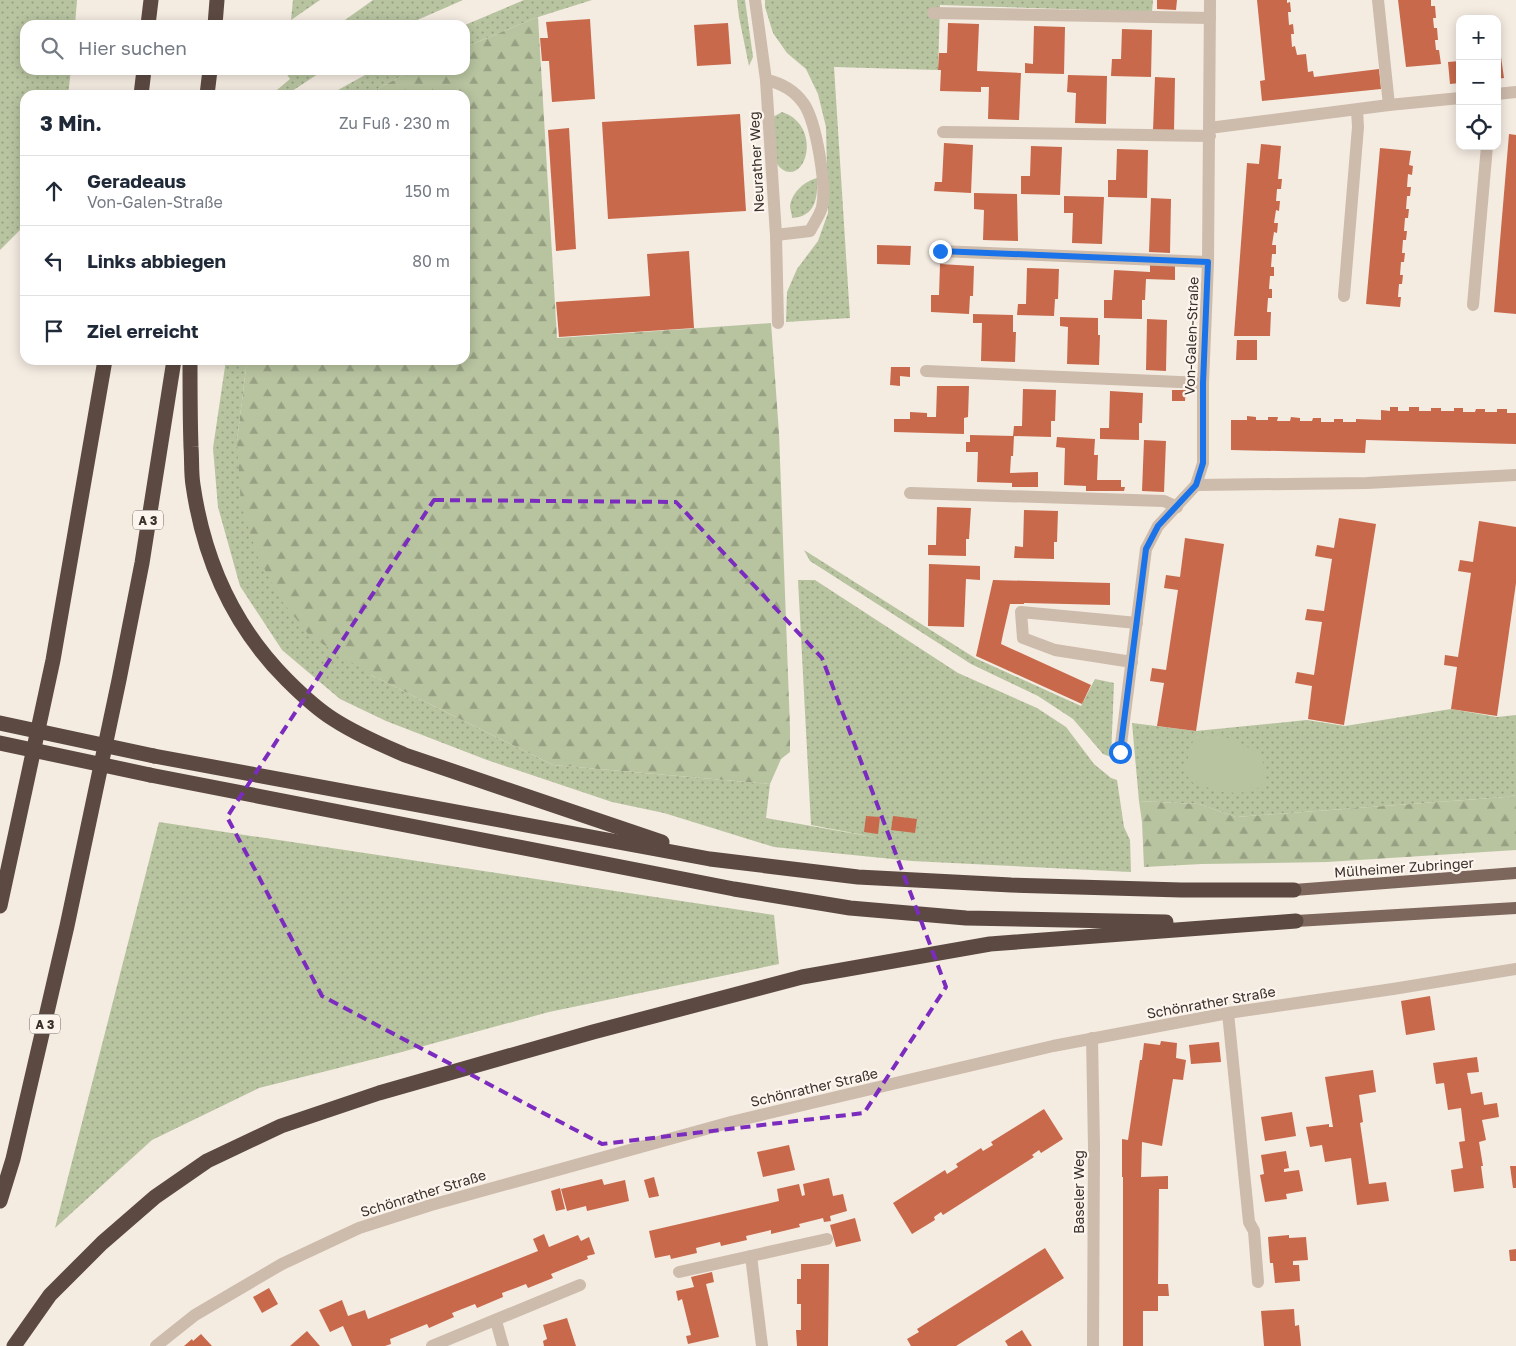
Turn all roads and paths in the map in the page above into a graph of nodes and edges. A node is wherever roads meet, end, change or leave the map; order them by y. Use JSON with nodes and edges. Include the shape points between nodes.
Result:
{"nodes":[{"id":1,"x":151,"y":0,"type":"edge"},
{"id":2,"x":217,"y":0,"type":"edge"},
{"id":3,"x":754,"y":0,"type":"edge"},
{"id":4,"x":1210,"y":0,"type":"edge"},
{"id":5,"x":1378,"y":0,"type":"edge"},
{"id":6,"x":933,"y":13,"type":"dead end"},
{"id":7,"x":1210,"y":18,"type":"junction"},
{"id":8,"x":149,"y":20,"type":"edge"},
{"id":9,"x":215,"y":20,"type":"edge"},
{"id":10,"x":143,"y":75,"type":"edge"},
{"id":11,"x":209,"y":75,"type":"edge"},
{"id":12,"x":766,"y":80,"type":"junction"},
{"id":13,"x":142,"y":90,"type":"edge"},
{"id":14,"x":208,"y":90,"type":"edge"},
{"id":15,"x":1516,"y":92,"type":"edge"},
{"id":16,"x":1501,"y":94,"type":"edge"},
{"id":17,"x":1456,"y":98,"type":"edge"},
{"id":18,"x":1389,"y":105,"type":"junction"},
{"id":19,"x":1357,"y":110,"type":"junction"},
{"id":20,"x":943,"y":132,"type":"dead end"},
{"id":21,"x":1209,"y":132,"type":"junction"},
{"id":22,"x":1487,"y":150,"type":"edge"},
{"id":23,"x":776,"y":235,"type":"junction"},
{"id":24,"x":940,"y":251,"type":"dead end"},
{"id":25,"x":1208,"y":262,"type":"junction"},
{"id":26,"x":1344,"y":296,"type":"dead end"},
{"id":27,"x":1473,"y":305,"type":"dead end"},
{"id":28,"x":778,"y":323,"type":"dead end"},
{"id":29,"x":103,"y":365,"type":"edge"},
{"id":30,"x":173,"y":365,"type":"edge"},
{"id":31,"x":190,"y":365,"type":"edge"},
{"id":32,"x":926,"y":371,"type":"dead end"},
{"id":33,"x":1203,"y":383,"type":"junction"},
{"id":34,"x":1516,"y":475,"type":"edge"},
{"id":35,"x":1196,"y":485,"type":"junction"},
{"id":36,"x":910,"y":493,"type":"dead end"},
{"id":37,"x":1177,"y":507,"type":"junction"},
{"id":38,"x":1137,"y":623,"type":"junction"},
{"id":39,"x":1132,"y":662,"type":"junction"},
{"id":40,"x":0,"y":723,"type":"edge"},
{"id":41,"x":0,"y":743,"type":"edge"},
{"id":42,"x":1120,"y":752,"type":"dead end"},
{"id":43,"x":710,"y":859,"type":"junction"},
{"id":44,"x":1516,"y":873,"type":"edge"},
{"id":45,"x":1294,"y":890,"type":"joint"},
{"id":46,"x":0,"y":906,"type":"edge"},
{"id":47,"x":1516,"y":908,"type":"edge"},
{"id":48,"x":1289,"y":922,"type":"junction"},
{"id":49,"x":1516,"y":969,"type":"edge"},
{"id":50,"x":1228,"y":1012,"type":"junction"},
{"id":51,"x":1092,"y":1038,"type":"junction"},
{"id":52,"x":0,"y":1202,"type":"edge"},
{"id":53,"x":827,"y":1239,"type":"dead end"},
{"id":54,"x":751,"y":1256,"type":"junction"},
{"id":55,"x":679,"y":1272,"type":"dead end"},
{"id":56,"x":1258,"y":1282,"type":"dead end"},
{"id":57,"x":580,"y":1285,"type":"dead end"},
{"id":58,"x":496,"y":1321,"type":"junction"},
{"id":59,"x":14,"y":1346,"type":"edge"},
{"id":60,"x":156,"y":1346,"type":"edge"},
{"id":61,"x":432,"y":1346,"type":"edge"},
{"id":62,"x":503,"y":1346,"type":"edge"},
{"id":63,"x":762,"y":1346,"type":"edge"},
{"id":64,"x":1093,"y":1346,"type":"edge"}],
"edges":[{"from":1,"to":8,"type":"highway"},
{"from":2,"to":9,"type":"highway"},
{"from":3,"to":12,"type":"street","name":"Neurather Weg"},
{"from":4,"to":7,"type":"street","name":"Von-Galen-Straße"},
{"from":5,"to":18,"type":"street"},
{"from":6,"to":7,"type":"street"},
{"from":7,"to":21,"type":"street","name":"Von-Galen-Straße"},
{"from":10,"to":13,"type":"highway"},
{"from":11,"to":14,"type":"highway"},
{"from":12,"to":23,"type":"street","name":"Neurather Weg"},
{"from":12,"to":23,"type":"street","via":[[787,87],[804,104],[816,134],[822,183],[822,207],[810,231]]},
{"from":15,"to":16,"type":"street"},
{"from":17,"to":18,"type":"street"},
{"from":18,"to":19,"type":"street"},
{"from":19,"to":21,"type":"street"},
{"from":19,"to":26,"type":"street"},
{"from":20,"to":21,"type":"street"},
{"from":21,"to":25,"type":"street","name":"Von-Galen-Straße"},
{"from":22,"to":27,"type":"street"},
{"from":23,"to":28,"type":"street","name":"Neurather Weg"},
{"from":24,"to":25,"type":"street"},
{"from":25,"to":33,"type":"street","name":"Von-Galen-Straße"},
{"from":29,"to":46,"type":"highway","via":[[53,660]]},
{"from":30,"to":52,"type":"highway","number":"A 3","via":[[142,564],[119,680],[67,926]]},
{"from":31,"to":43,"type":"highway","via":[[192,484],[209,559],[246,632],[300,693],[367,739],[405,755]]},
{"from":32,"to":33,"type":"street"},
{"from":33,"to":35,"type":"street","name":"Von-Galen-Straße","via":[[1203,463]]},
{"from":34,"to":35,"type":"street","via":[[1367,483]]},
{"from":35,"to":37,"type":"street","name":"Von-Galen-Straße"},
{"from":36,"to":37,"type":"street","via":[[1164,501]]},
{"from":37,"to":38,"type":"street","name":"Von-Galen-Straße","via":[[1158,526],[1146,549]]},
{"from":38,"to":39,"type":"street","name":"Von-Galen-Straße"},
{"from":38,"to":39,"type":"street","via":[[1021,612],[1023,638],[1055,650]]},
{"from":39,"to":42,"type":"street","name":"Von-Galen-Straße"},
{"from":40,"to":43,"type":"highway","bridge":true,"via":[[154,756]]},
{"from":41,"to":48,"type":"highway","bridge":true,"via":[[734,889],[850,908],[966,918]]},
{"from":43,"to":45,"type":"highway","via":[[858,877],[1180,890]]},
{"from":44,"to":45,"type":"main road","name":"Mülheimer Zubringer"},
{"from":47,"to":48,"type":"main road"},
{"from":48,"to":59,"type":"highway","via":[[990,944],[802,977],[380,1093],[281,1126],[207,1161],[162,1192],[102,1242],[50,1295]]},
{"from":49,"to":50,"type":"street","name":"Schönrather Straße"},
{"from":50,"to":51,"type":"street","name":"Schönrather Straße"},
{"from":50,"to":56,"type":"street"},
{"from":51,"to":60,"type":"street","name":"Schönrather Straße","via":[[731,1122],[359,1228],[282,1264],[195,1315]]},
{"from":51,"to":64,"type":"street","name":"Baseler Weg"},
{"from":53,"to":54,"type":"street"},
{"from":54,"to":55,"type":"street"},
{"from":54,"to":63,"type":"street"},
{"from":57,"to":58,"type":"street"},
{"from":58,"to":61,"type":"street"},
{"from":58,"to":62,"type":"street"}]}
